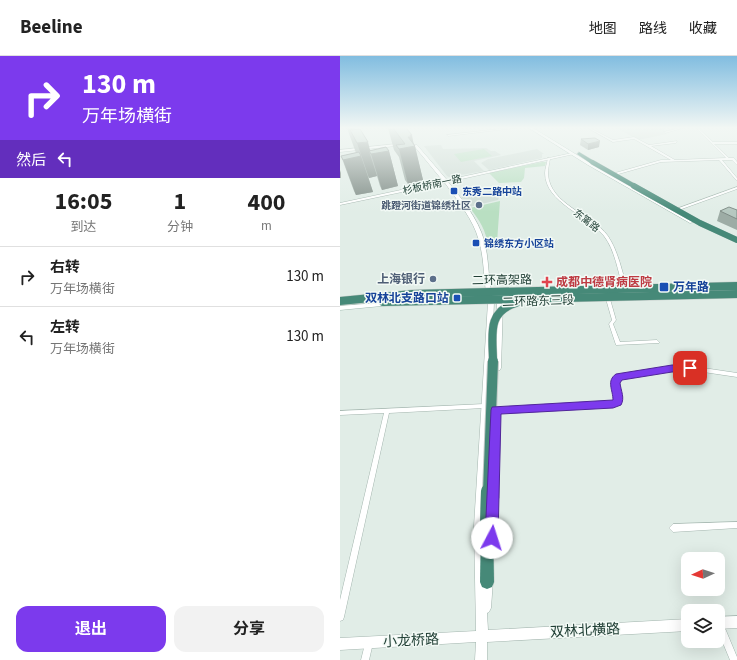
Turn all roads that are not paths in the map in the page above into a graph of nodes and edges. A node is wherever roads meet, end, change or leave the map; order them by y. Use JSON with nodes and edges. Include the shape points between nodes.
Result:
{"nodes":[{"id":1,"x":425,"y":156,"type":"edge"},
{"id":2,"x":562,"y":156,"type":"edge"},
{"id":3,"x":576,"y":156,"type":"edge"},
{"id":4,"x":584,"y":156,"type":"edge"},
{"id":5,"x":585,"y":156,"type":"edge"},
{"id":6,"x":666,"y":156,"type":"edge"},
{"id":7,"x":725,"y":156,"type":"edge"},
{"id":8,"x":549,"y":159,"type":"junction"},
{"id":9,"x":728,"y":159,"type":"junction"},
{"id":10,"x":720,"y":160,"type":"junction"},
{"id":11,"x":675,"y":161,"type":"junction"},
{"id":12,"x":737,"y":164,"type":"edge"},
{"id":13,"x":616,"y":174,"type":"junction"},
{"id":14,"x":737,"y":180,"type":"edge"},
{"id":15,"x":444,"y":181,"type":"junction"},
{"id":16,"x":737,"y":188,"type":"edge"},
{"id":17,"x":662,"y":199,"type":"junction"},
{"id":18,"x":655,"y":202,"type":"junction"},
{"id":19,"x":340,"y":204,"type":"edge"},
{"id":20,"x":678,"y":208,"type":"junction"},
{"id":21,"x":737,"y":240,"type":"edge"},
{"id":22,"x":735,"y":284,"type":"edge"},
{"id":23,"x":625,"y":288,"type":"junction"},
{"id":24,"x":484,"y":291,"type":"junction"},
{"id":25,"x":737,"y":295,"type":"edge"},
{"id":26,"x":340,"y":297,"type":"edge"},
{"id":27,"x":564,"y":299,"type":"junction"},
{"id":28,"x":608,"y":299,"type":"junction"},
{"id":29,"x":340,"y":301,"type":"edge"},
{"id":30,"x":495,"y":302,"type":"junction"},
{"id":31,"x":340,"y":305,"type":"edge"},
{"id":32,"x":340,"y":308,"type":"edge"},
{"id":33,"x":657,"y":342,"type":"dead end"},
{"id":34,"x":737,"y":375,"type":"edge"},
{"id":35,"x":484,"y":406,"type":"junction"},
{"id":36,"x":496,"y":410,"type":"junction"},
{"id":37,"x":387,"y":411,"type":"junction"},
{"id":38,"x":340,"y":413,"type":"edge"},
{"id":39,"x":737,"y":525,"type":"edge"},
{"id":40,"x":673,"y":528,"type":"dead end"},
{"id":41,"x":487,"y":582,"type":"junction"},
{"id":42,"x":340,"y":617,"type":"edge"},
{"id":43,"x":737,"y":622,"type":"edge"},
{"id":44,"x":725,"y":623,"type":"edge"},
{"id":45,"x":681,"y":625,"type":"edge"},
{"id":46,"x":482,"y":636,"type":"junction"},
{"id":47,"x":725,"y":639,"type":"edge"},
{"id":48,"x":369,"y":642,"type":"junction"},
{"id":49,"x":340,"y":644,"type":"edge"},
{"id":50,"x":366,"y":660,"type":"edge"},
{"id":51,"x":481,"y":660,"type":"edge"},
{"id":52,"x":734,"y":660,"type":"edge"}],
"edges":[{"from":1,"to":15,"type":"main road"},
{"from":2,"to":8,"type":"main road","name":"杉板桥南一路"},
{"from":3,"to":18,"type":"main road"},
{"from":4,"to":21,"type":"highway","bridge":true,"via":[[688,216]]},
{"from":5,"to":13,"type":"main road"},
{"from":6,"to":11,"type":"street"},
{"from":7,"to":9,"type":"street"},
{"from":8,"to":15,"type":"main road","name":"杉板桥南一路"},
{"from":8,"to":23,"type":"street","name":"东篱路","via":[[548,180],[553,194],[606,237]]},
{"from":9,"to":10,"type":"street"},
{"from":9,"to":12,"type":"street","via":[[733,159]]},
{"from":10,"to":11,"type":"street"},
{"from":10,"to":14,"type":"street"},
{"from":11,"to":13,"type":"street","via":[[662,161]]},
{"from":13,"to":17,"type":"main road"},
{"from":15,"to":19,"type":"main road","name":"杉板桥南一路"},
{"from":15,"to":24,"type":"main road","via":[[478,230],[482,241]]},
{"from":16,"to":20,"type":"street"},
{"from":17,"to":18,"type":"main road","via":[[662,203]]},
{"from":17,"to":20,"type":"main road"},
{"from":18,"to":21,"type":"main road","via":[[693,222]]},
{"from":20,"to":21,"type":"main road"},
{"from":22,"to":23,"type":"main road","name":"二环路东三段"},
{"from":22,"to":24,"type":"highway","name":"二环高架路","bridge":true},
{"from":23,"to":24,"type":"main road","name":"二环路东三段"},
{"from":24,"to":26,"type":"main road","name":"二环路东三段"},
{"from":24,"to":29,"type":"highway","name":"二环高架路","bridge":true},
{"from":24,"to":30,"type":"main road"},
{"from":25,"to":27,"type":"highway","name":"二环高架路","bridge":true},
{"from":25,"to":28,"type":"main road","name":"二环路东三段"},
{"from":27,"to":31,"type":"highway","name":"二环高架路","bridge":true},
{"from":27,"to":41,"type":"highway","bridge":true,"via":[[515,304],[500,309],[494,321]]},
{"from":28,"to":30,"type":"main road","name":"二环路东三段"},
{"from":28,"to":33,"type":"street","via":[[614,320],[611,324],[618,344]]},
{"from":30,"to":32,"type":"main road","name":"二环路东三段"},
{"from":30,"to":35,"type":"main road"},
{"from":30,"to":36,"type":"main road"},
{"from":34,"to":36,"type":"street","via":[[690,368],[631,374],[616,379],[618,399],[613,404]]},
{"from":35,"to":37,"type":"street"},
{"from":35,"to":46,"type":"main road","via":[[479,526]]},
{"from":36,"to":41,"type":"main road","via":[[493,524]]},
{"from":37,"to":38,"type":"street"},
{"from":37,"to":42,"type":"street"},
{"from":39,"to":40,"type":"street"},
{"from":41,"to":46,"type":"main road"},
{"from":43,"to":44,"type":"main road"},
{"from":45,"to":46,"type":"main road","name":"双林北横路"},
{"from":46,"to":48,"type":"main road","name":"小龙桥路"},
{"from":46,"to":51,"type":"main road"},
{"from":47,"to":52,"type":"street"},
{"from":48,"to":49,"type":"main road","name":"小龙桥路"},
{"from":48,"to":50,"type":"street"}]}
